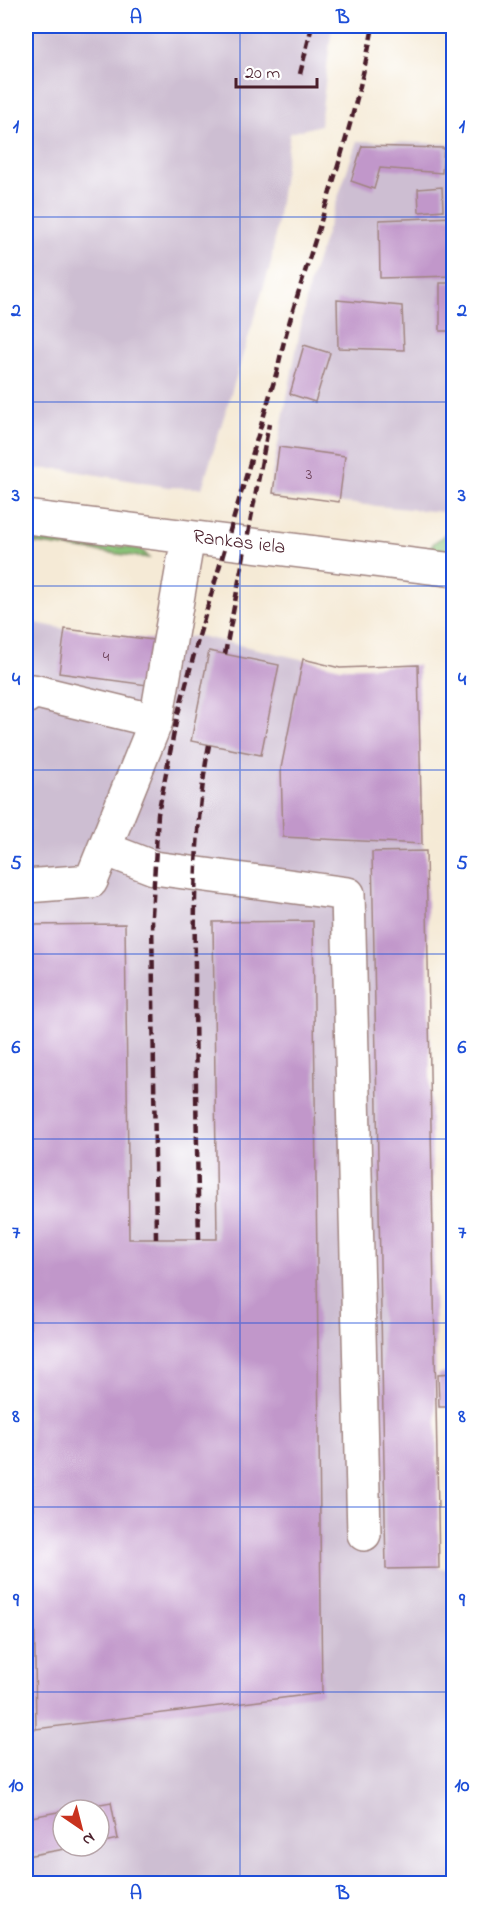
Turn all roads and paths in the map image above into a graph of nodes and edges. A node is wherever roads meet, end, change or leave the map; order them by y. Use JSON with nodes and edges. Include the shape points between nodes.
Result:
{"nodes":[{"id":1,"x":26,"y":517,"type":"edge"},
{"id":2,"x":188,"y":537,"type":"junction"},
{"id":3,"x":453,"y":570,"type":"edge"},
{"id":4,"x":26,"y":697,"type":"edge"},
{"id":5,"x":156,"y":721,"type":"junction"},
{"id":6,"x":105,"y":849,"type":"junction"},
{"id":7,"x":26,"y":886,"type":"edge"},
{"id":8,"x":364,"y":1534,"type":"dead end"}],
"edges":[{"from":1,"to":2,"type":"street","name":"Rankas iela"},
{"from":2,"to":3,"type":"street","name":"Rankas iela"},
{"from":2,"to":5,"type":"street"},
{"from":4,"to":5,"type":"street","via":[[33,691]]},
{"from":5,"to":6,"type":"street"},
{"from":6,"to":7,"type":"street","via":[[91,881]]},
{"from":6,"to":8,"type":"street","via":[[154,868],[348,894]]}]}
